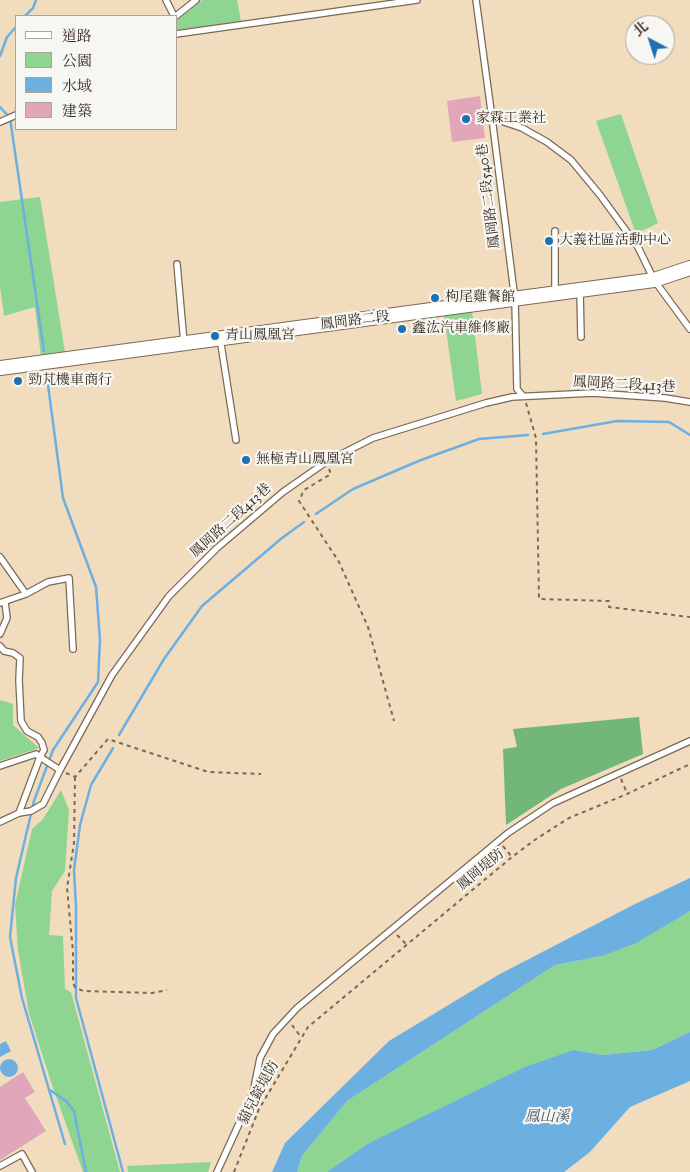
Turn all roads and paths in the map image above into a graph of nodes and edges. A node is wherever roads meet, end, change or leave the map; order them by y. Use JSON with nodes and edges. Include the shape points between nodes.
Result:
{"nodes":[{"id":1,"x":166,"y":0,"type":"edge"},
{"id":2,"x":196,"y":0,"type":"edge"},
{"id":3,"x":417,"y":0,"type":"edge"},
{"id":4,"x":476,"y":0,"type":"edge"},
{"id":5,"x":174,"y":15,"type":"edge"},
{"id":6,"x":176,"y":15,"type":"edge"},
{"id":7,"x":178,"y":34,"type":"edge"},
{"id":8,"x":15,"y":116,"type":"edge"},
{"id":9,"x":492,"y":118,"type":"junction"},
{"id":10,"x":3,"y":120,"type":"edge"},
{"id":11,"x":555,"y":231,"type":"dead end"},
{"id":12,"x":177,"y":264,"type":"dead end"},
{"id":13,"x":690,"y":268,"type":"edge"},
{"id":14,"x":654,"y":280,"type":"junction"},
{"id":15,"x":580,"y":291,"type":"junction"},
{"id":16,"x":555,"y":294,"type":"junction"},
{"id":17,"x":515,"y":300,"type":"junction"},
{"id":18,"x":690,"y":329,"type":"edge"},
{"id":19,"x":581,"y":337,"type":"dead end"},
{"id":20,"x":220,"y":338,"type":"junction"},
{"id":21,"x":184,"y":343,"type":"junction"},
{"id":22,"x":0,"y":368,"type":"edge"},
{"id":23,"x":523,"y":396,"type":"junction"},
{"id":24,"x":690,"y":402,"type":"edge"},
{"id":25,"x":236,"y":440,"type":"dead end"},
{"id":26,"x":326,"y":462,"type":"junction"},
{"id":27,"x":0,"y":556,"type":"edge"},
{"id":28,"x":26,"y":594,"type":"junction"},
{"id":29,"x":2,"y":602,"type":"edge"},
{"id":30,"x":690,"y":617,"type":"edge"},
{"id":31,"x":0,"y":634,"type":"edge"},
{"id":32,"x":0,"y":646,"type":"edge"},
{"id":33,"x":73,"y":649,"type":"dead end"},
{"id":34,"x":394,"y":721,"type":"dead end"},
{"id":35,"x":690,"y":741,"type":"edge"},
{"id":36,"x":40,"y":757,"type":"junction"},
{"id":37,"x":690,"y":764,"type":"edge"},
{"id":38,"x":0,"y":766,"type":"edge"},
{"id":39,"x":60,"y":770,"type":"junction"},
{"id":40,"x":619,"y":772,"type":"junction"},
{"id":41,"x":261,"y":774,"type":"dead end"},
{"id":42,"x":75,"y":777,"type":"junction"},
{"id":43,"x":627,"y":794,"type":"junction"},
{"id":44,"x":19,"y":813,"type":"junction"},
{"id":45,"x":0,"y":822,"type":"edge"},
{"id":46,"x":498,"y":841,"type":"junction"},
{"id":47,"x":512,"y":857,"type":"junction"},
{"id":48,"x":392,"y":929,"type":"junction"},
{"id":49,"x":407,"y":945,"type":"junction"},
{"id":50,"x":167,"y":990,"type":"dead end"},
{"id":51,"x":287,"y":1019,"type":"junction"},
{"id":52,"x":308,"y":1027,"type":"joint"},
{"id":53,"x":301,"y":1038,"type":"junction"},
{"id":54,"x":0,"y":1166,"type":"edge"},
{"id":55,"x":32,"y":1172,"type":"edge"},
{"id":56,"x":217,"y":1172,"type":"edge"},
{"id":57,"x":234,"y":1172,"type":"edge"}],
"edges":[{"from":1,"to":5,"type":"lane"},
{"from":2,"to":6,"type":"lane"},
{"from":3,"to":7,"type":"lane"},
{"from":4,"to":9,"type":"lane","name":"鳳岡路二段540巷"},
{"from":8,"to":10,"type":"lane"},
{"from":9,"to":14,"type":"lane","via":[[522,128],[570,160],[638,246]]},
{"from":9,"to":17,"type":"lane","name":"鳳岡路二段540巷"},
{"from":11,"to":16,"type":"lane"},
{"from":12,"to":21,"type":"lane"},
{"from":13,"to":14,"type":"street","name":"鳳岡路二段"},
{"from":14,"to":15,"type":"street","name":"鳳岡路二段"},
{"from":14,"to":18,"type":"lane"},
{"from":15,"to":16,"type":"street","name":"鳳岡路二段"},
{"from":15,"to":19,"type":"lane"},
{"from":16,"to":17,"type":"street","name":"鳳岡路二段"},
{"from":17,"to":20,"type":"street","name":"鳳岡路二段"},
{"from":17,"to":23,"type":"lane","name":"鳳岡路二段540巷","via":[[517,388]]},
{"from":20,"to":21,"type":"street","name":"鳳岡路二段"},
{"from":20,"to":25,"type":"lane"},
{"from":21,"to":22,"type":"street","name":"鳳岡路二段"},
{"from":23,"to":24,"type":"lane","name":"鳳岡路二段413巷","via":[[593,393]]},
{"from":23,"to":26,"type":"lane","name":"鳳岡路二段413巷","via":[[486,403],[373,438]]},
{"from":23,"to":30,"type":"path","via":[[536,438],[538,599],[609,601],[609,607]]},
{"from":26,"to":34,"type":"path","via":[[331,474],[304,490],[299,501],[339,562],[368,627]]},
{"from":26,"to":39,"type":"lane","name":"鳳岡路二段413巷","via":[[283,492],[217,548],[169,596],[112,675]]},
{"from":27,"to":28,"type":"lane"},
{"from":28,"to":29,"type":"lane"},
{"from":28,"to":33,"type":"lane","via":[[48,582],[69,578]]},
{"from":29,"to":31,"type":"lane","via":[[7,618]]},
{"from":32,"to":36,"type":"lane","via":[[20,658],[21,721],[27,731],[42,743],[44,750]]},
{"from":35,"to":40,"type":"lane"},
{"from":36,"to":38,"type":"lane","via":[[36,754]]},
{"from":36,"to":39,"type":"lane"},
{"from":36,"to":44,"type":"lane"},
{"from":37,"to":43,"type":"path","name":"鳳岡堤防"},
{"from":39,"to":42,"type":"path"},
{"from":39,"to":44,"type":"lane","name":"鳳岡路二段413巷","via":[[43,804]]},
{"from":40,"to":43,"type":"path"},
{"from":40,"to":46,"type":"lane","via":[[553,803]]},
{"from":41,"to":42,"type":"path","via":[[208,772],[108,739]]},
{"from":42,"to":50,"type":"path","via":[[74,843],[67,888],[73,983],[83,991],[152,993]]},
{"from":43,"to":47,"type":"path","name":"鳳岡堤防","via":[[569,818]]},
{"from":44,"to":45,"type":"lane","name":"鳳岡路二段413巷"},
{"from":46,"to":47,"type":"path"},
{"from":46,"to":48,"type":"lane"},
{"from":47,"to":49,"type":"path","name":"鳳岡堤防"},
{"from":48,"to":49,"type":"path"},
{"from":48,"to":51,"type":"lane"},
{"from":49,"to":52,"type":"path","name":"鳳岡堤防"},
{"from":51,"to":53,"type":"path"},
{"from":51,"to":56,"type":"lane","via":[[273,1034],[260,1058],[253,1093]]},
{"from":52,"to":53,"type":"path","name":"貓兒錠堤防"},
{"from":53,"to":57,"type":"path","name":"貓兒錠堤防","via":[[259,1110]]},
{"from":54,"to":55,"type":"lane","via":[[22,1154]]}]}
